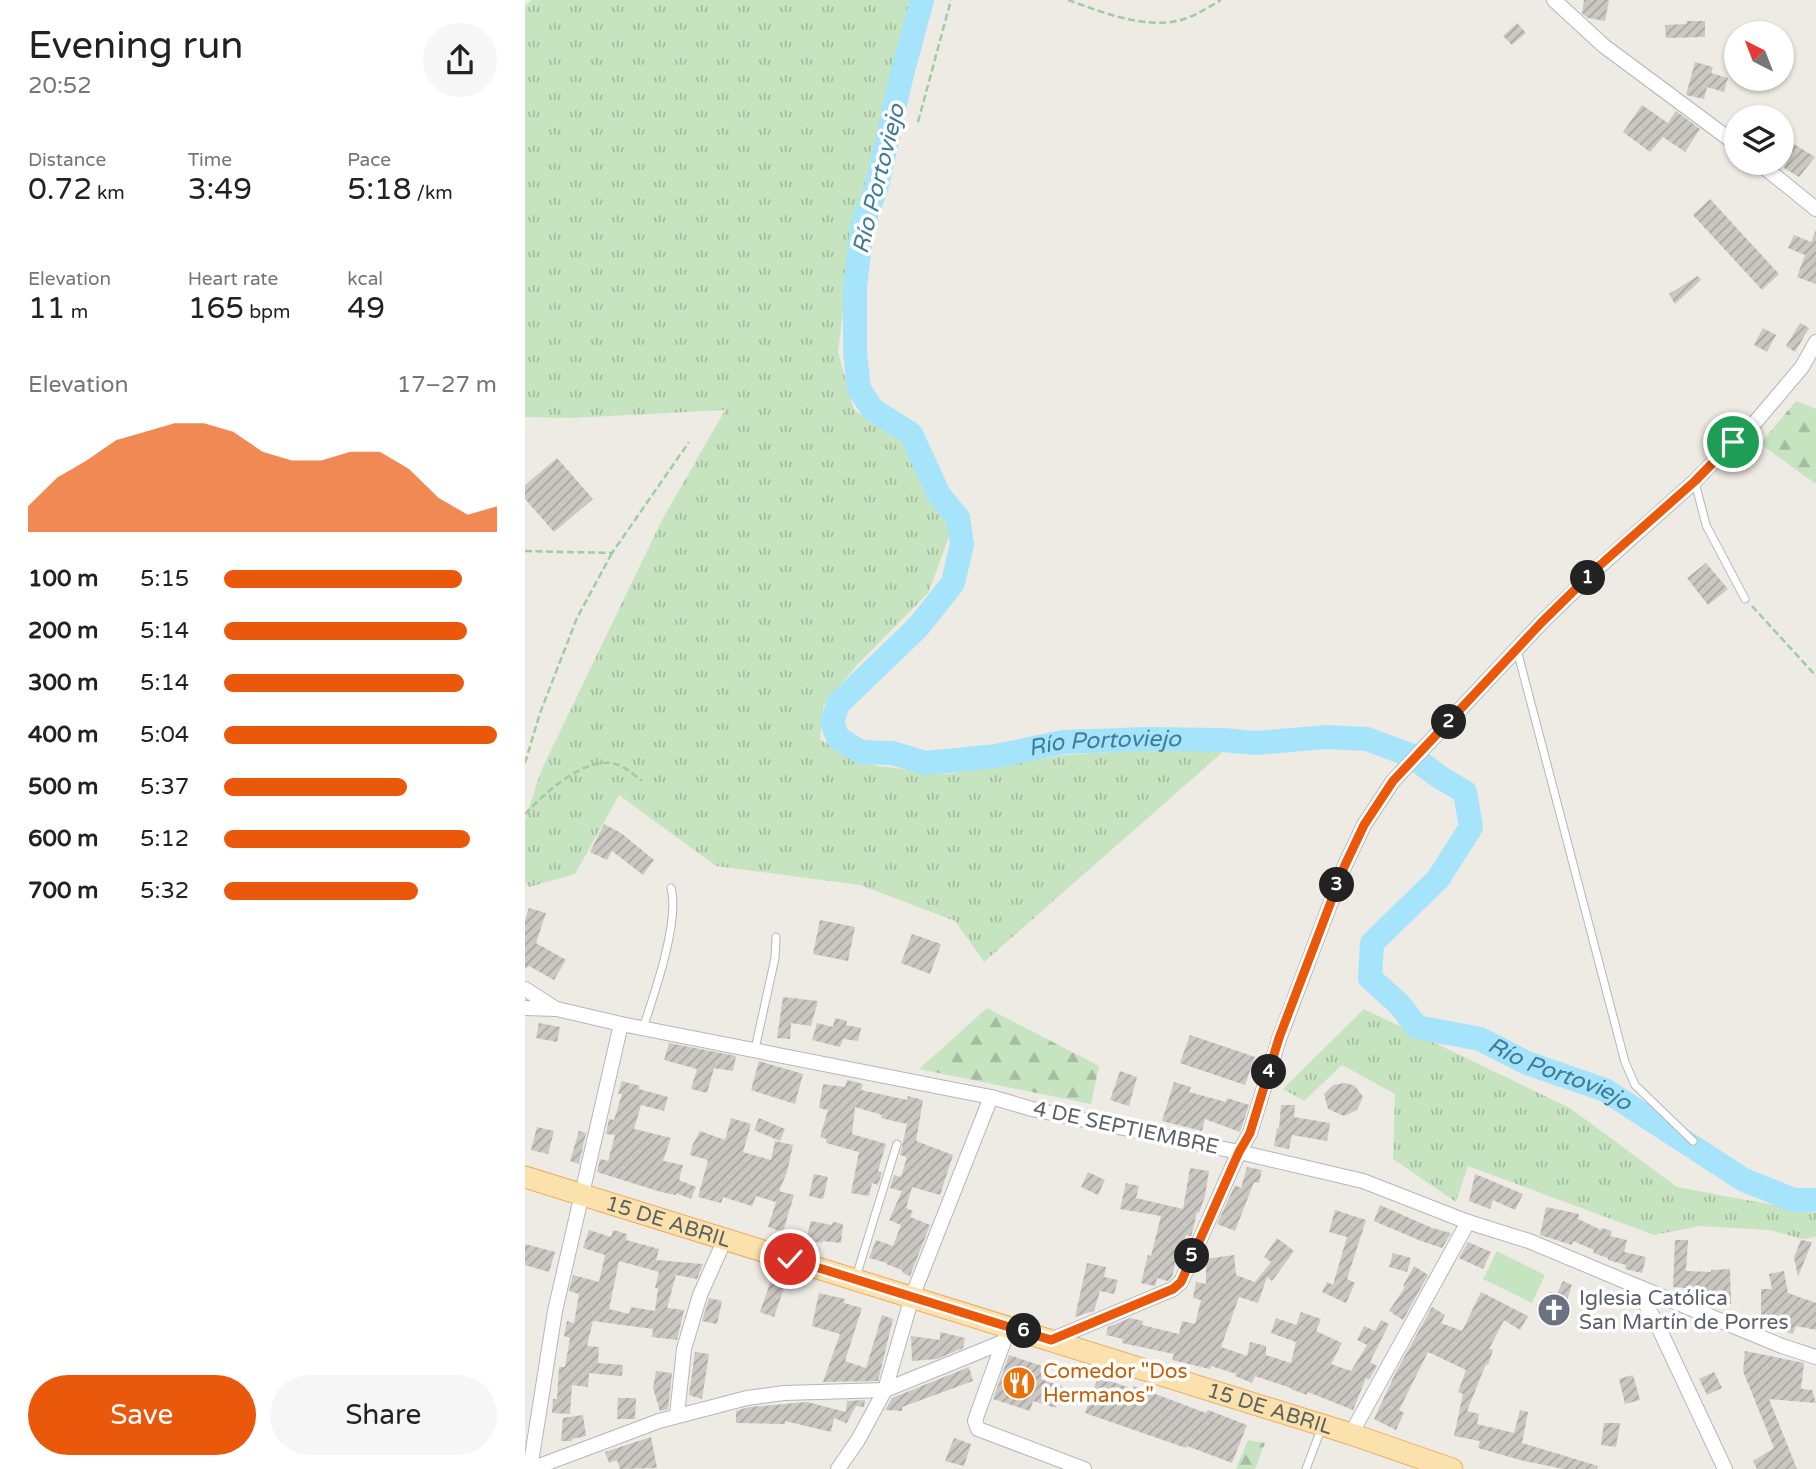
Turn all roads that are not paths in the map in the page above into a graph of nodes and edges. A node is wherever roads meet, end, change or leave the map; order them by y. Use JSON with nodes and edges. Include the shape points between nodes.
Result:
{"nodes":[{"id":1,"x":1554,"y":0,"type":"edge"},
{"id":2,"x":1724,"y":135,"type":"edge"},
{"id":3,"x":1774,"y":175,"type":"edge"},
{"id":4,"x":1816,"y":209,"type":"edge"},
{"id":5,"x":1816,"y":342,"type":"edge"},
{"id":6,"x":1695,"y":481,"type":"junction"},
{"id":7,"x":1745,"y":599,"type":"road end"},
{"id":8,"x":1517,"y":649,"type":"junction"},
{"id":9,"x":671,"y":888,"type":"dead end"},
{"id":10,"x":776,"y":937,"type":"dead end"},
{"id":11,"x":525,"y":989,"type":"edge"},
{"id":12,"x":525,"y":1008,"type":"edge"},
{"id":13,"x":557,"y":1009,"type":"junction"},
{"id":14,"x":621,"y":1024,"type":"junction"},
{"id":15,"x":643,"y":1029,"type":"junction"},
{"id":16,"x":755,"y":1049,"type":"junction"},
{"id":17,"x":991,"y":1097,"type":"junction"},
{"id":18,"x":1693,"y":1141,"type":"dead end"},
{"id":19,"x":897,"y":1144,"type":"dead end"},
{"id":20,"x":1239,"y":1152,"type":"junction"},
{"id":21,"x":525,"y":1177,"type":"edge"},
{"id":22,"x":581,"y":1195,"type":"junction"},
{"id":23,"x":1468,"y":1222,"type":"junction"},
{"id":24,"x":725,"y":1239,"type":"junction"},
{"id":25,"x":856,"y":1278,"type":"junction"},
{"id":26,"x":1634,"y":1285,"type":"junction"},
{"id":27,"x":912,"y":1297,"type":"junction"},
{"id":28,"x":1006,"y":1334,"type":"junction"},
{"id":29,"x":1051,"y":1340,"type":"junction"},
{"id":30,"x":1816,"y":1357,"type":"edge"},
{"id":31,"x":885,"y":1390,"type":"junction"},
{"id":32,"x":677,"y":1415,"type":"junction"},
{"id":33,"x":1322,"y":1425,"type":"junction"},
{"id":34,"x":1351,"y":1434,"type":"junction"},
{"id":35,"x":530,"y":1469,"type":"edge"},
{"id":36,"x":838,"y":1469,"type":"edge"},
{"id":37,"x":1084,"y":1469,"type":"edge"},
{"id":38,"x":1306,"y":1469,"type":"edge"},
{"id":39,"x":1452,"y":1469,"type":"edge"},
{"id":40,"x":1725,"y":1469,"type":"edge"}],
"edges":[{"from":1,"to":2,"type":"street","via":[[1605,46]]},
{"from":3,"to":4,"type":"street"},
{"from":5,"to":6,"type":"street","via":[[1802,367],[1747,432]]},
{"from":6,"to":7,"type":"lane","via":[[1706,525]]},
{"from":6,"to":8,"type":"street","via":[[1599,566]]},
{"from":8,"to":18,"type":"lane","via":[[1625,1062],[1635,1085]]},
{"from":8,"to":20,"type":"street","via":[[1393,781],[1364,825]]},
{"from":9,"to":15,"type":"lane","via":[[674,900],[664,962]]},
{"from":10,"to":16,"type":"lane"},
{"from":11,"to":13,"type":"street"},
{"from":12,"to":13,"type":"street","name":"4 DE SEPTIEMBRE"},
{"from":13,"to":14,"type":"street","name":"4 DE SEPTIEMBRE"},
{"from":14,"to":15,"type":"street","name":"4 DE SEPTIEMBRE"},
{"from":14,"to":22,"type":"street"},
{"from":15,"to":16,"type":"street","name":"4 DE SEPTIEMBRE"},
{"from":16,"to":17,"type":"street","name":"4 DE SEPTIEMBRE"},
{"from":17,"to":20,"type":"street","name":"4 DE SEPTIEMBRE"},
{"from":17,"to":27,"type":"street"},
{"from":19,"to":25,"type":"lane"},
{"from":20,"to":23,"type":"street","name":"4 DE SEPTIEMBRE","via":[[1363,1181]]},
{"from":20,"to":29,"type":"street","via":[[1181,1282]]},
{"from":21,"to":22,"type":"main road","name":"15 DE ABRIL"},
{"from":22,"to":24,"type":"main road","name":"15 DE ABRIL"},
{"from":22,"to":35,"type":"street","via":[[555,1311]]},
{"from":23,"to":26,"type":"street","name":"4 DE SEPTIEMBRE","via":[[1529,1241]]},
{"from":23,"to":34,"type":"street"},
{"from":24,"to":25,"type":"main road","name":"15 DE ABRIL"},
{"from":24,"to":32,"type":"street","via":[[700,1294],[684,1349]]},
{"from":25,"to":27,"type":"main road","name":"15 DE ABRIL"},
{"from":26,"to":30,"type":"street","name":"4 DE SEPTIEMBRE"},
{"from":26,"to":40,"type":"street"},
{"from":27,"to":28,"type":"main road","name":"15 DE ABRIL"},
{"from":27,"to":31,"type":"street"},
{"from":28,"to":29,"type":"main road","name":"15 DE ABRIL"},
{"from":28,"to":31,"type":"street"},
{"from":28,"to":37,"type":"street","via":[[975,1421],[978,1429]]},
{"from":29,"to":33,"type":"main road","name":"15 DE ABRIL"},
{"from":31,"to":32,"type":"street","via":[[783,1393]]},
{"from":31,"to":36,"type":"street"},
{"from":32,"to":35,"type":"street"},
{"from":33,"to":34,"type":"main road","name":"15 DE ABRIL"},
{"from":33,"to":38,"type":"lane"},
{"from":34,"to":39,"type":"main road","name":"15 DE ABRIL"}]}
